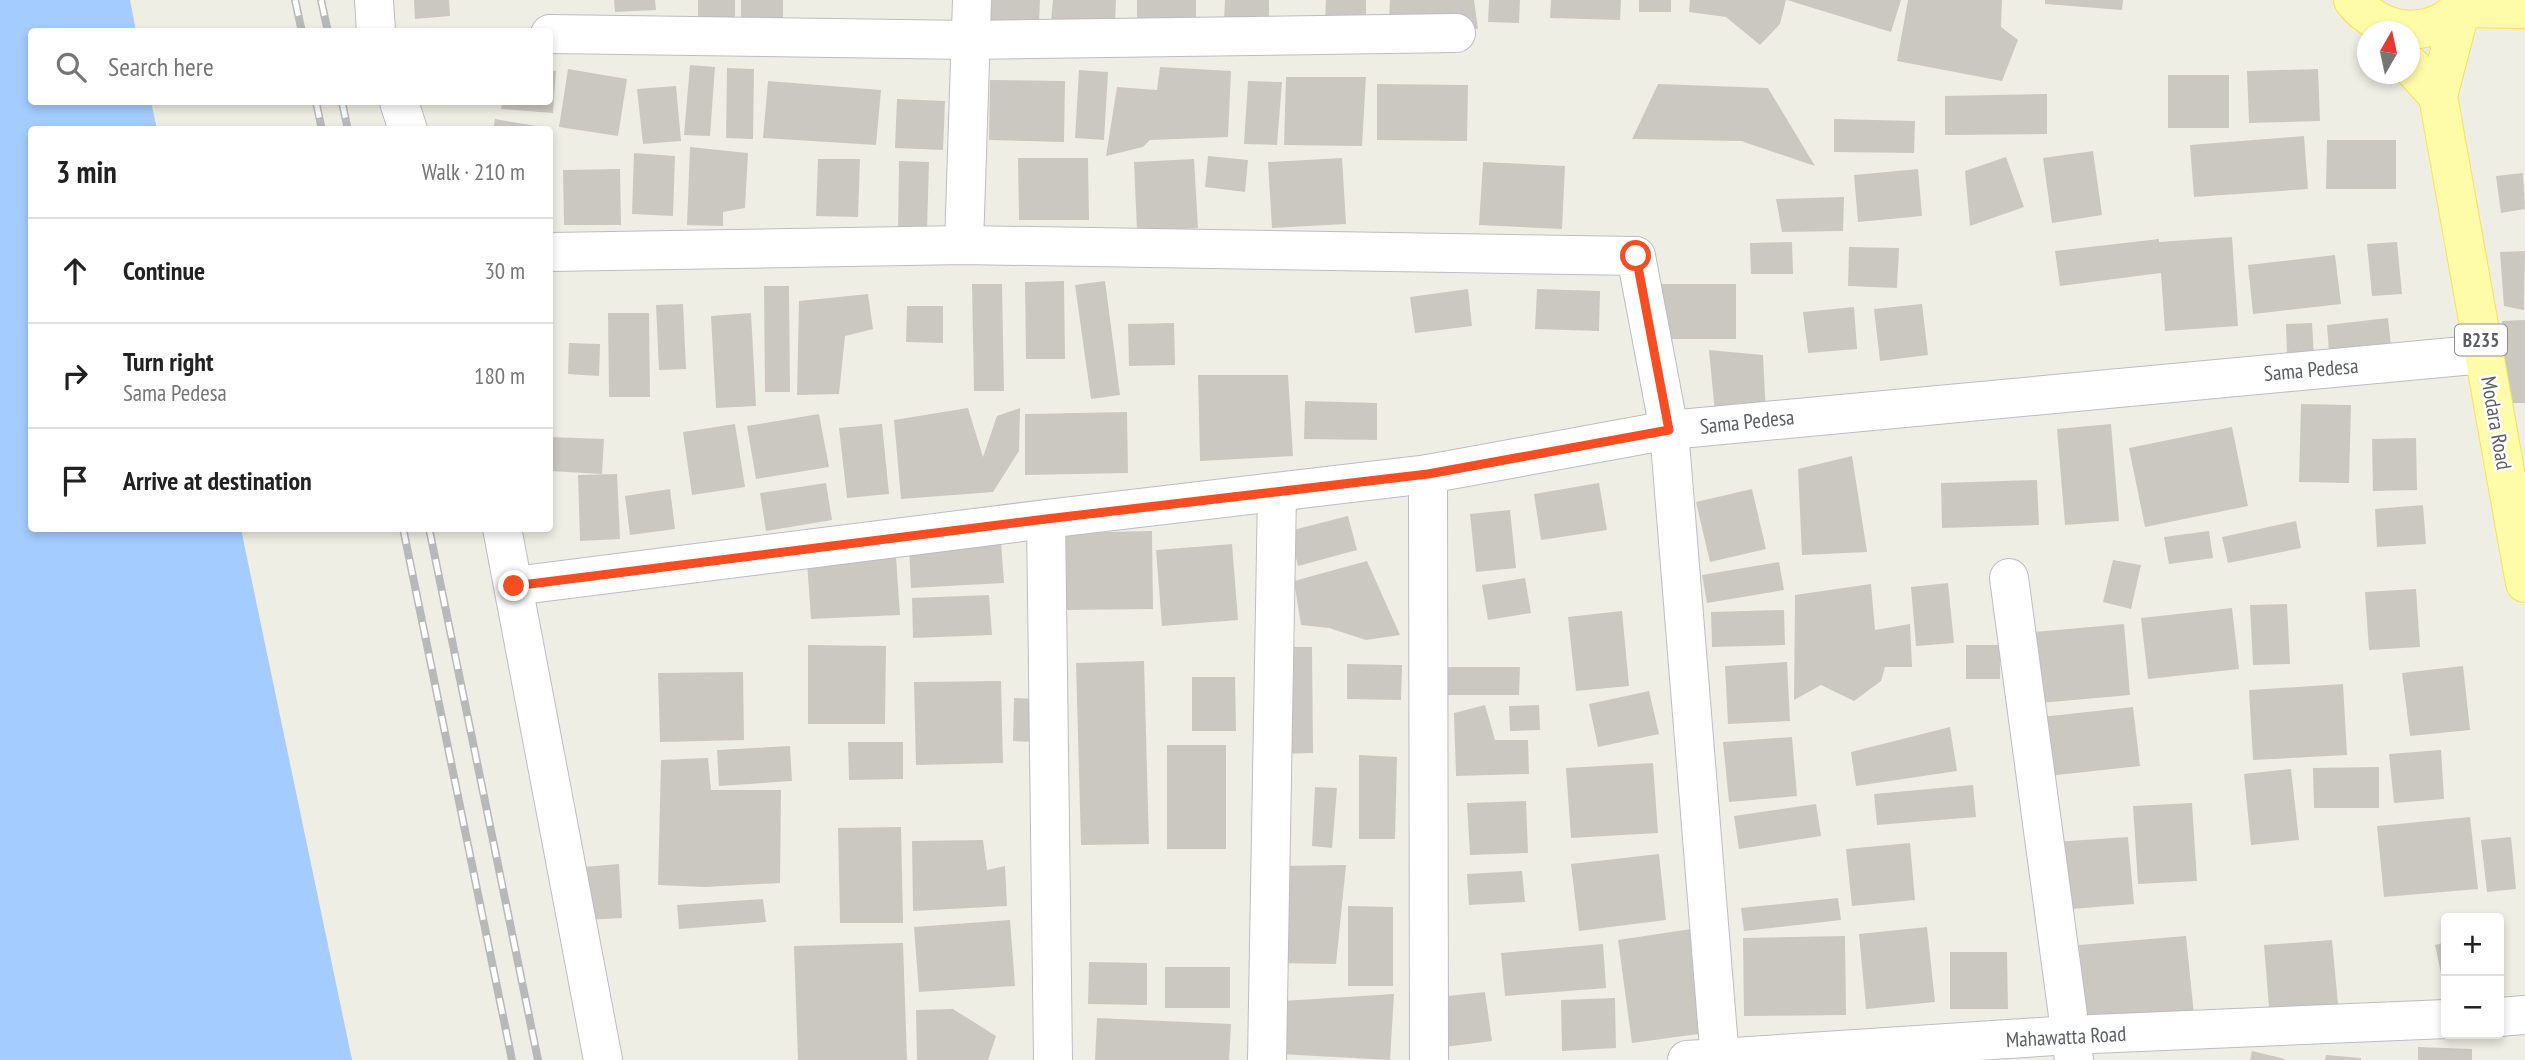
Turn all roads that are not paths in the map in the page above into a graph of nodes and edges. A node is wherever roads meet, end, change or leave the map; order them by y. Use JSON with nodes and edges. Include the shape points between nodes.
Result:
{"nodes":[{"id":1,"x":374,"y":0,"type":"edge"},
{"id":2,"x":972,"y":0,"type":"edge"},
{"id":3,"x":2464,"y":4,"type":"edge"},
{"id":4,"x":2525,"y":9,"type":"edge"},
{"id":5,"x":2365,"y":15,"type":"edge"},
{"id":6,"x":376,"y":28,"type":"edge"},
{"id":7,"x":1456,"y":33,"type":"dead end"},
{"id":8,"x":553,"y":34,"type":"edge"},
{"id":9,"x":970,"y":40,"type":"junction"},
{"id":10,"x":2420,"y":76,"type":"edge"},
{"id":11,"x":2438,"y":96,"type":"junction"},
{"id":12,"x":400,"y":105,"type":"edge"},
{"id":13,"x":407,"y":126,"type":"edge"},
{"id":14,"x":964,"y":245,"type":"junction"},
{"id":15,"x":553,"y":251,"type":"edge"},
{"id":16,"x":2484,"y":355,"type":"junction"},
{"id":17,"x":1669,"y":430,"type":"junction"},
{"id":18,"x":1428,"y":474,"type":"junction"},
{"id":19,"x":1277,"y":493,"type":"junction"},
{"id":20,"x":1046,"y":519,"type":"junction"},
{"id":21,"x":503,"y":532,"type":"edge"},
{"id":22,"x":2009,"y":578,"type":"dead end"},
{"id":23,"x":2525,"y":583,"type":"edge"},
{"id":24,"x":514,"y":586,"type":"junction"},
{"id":25,"x":2525,"y":1015,"type":"edge"},
{"id":26,"x":2504,"y":1017,"type":"edge"},
{"id":27,"x":2441,"y":1019,"type":"edge"},
{"id":28,"x":2072,"y":1047,"type":"edge"},
{"id":29,"x":1709,"y":1059,"type":"edge"},
{"id":30,"x":603,"y":1060,"type":"edge"},
{"id":31,"x":1053,"y":1060,"type":"edge"},
{"id":32,"x":1267,"y":1060,"type":"edge"},
{"id":33,"x":1429,"y":1060,"type":"edge"}],
"edges":[{"from":1,"to":6,"type":"street"},
{"from":2,"to":9,"type":"street"},
{"from":3,"to":4,"type":"main road"},
{"from":3,"to":5,"type":"main road","via":[[2444,21],[2424,29],[2402,30]]},
{"from":3,"to":11,"type":"main road","name":"Modara Road","number":"B235"},
{"from":7,"to":9,"type":"street"},
{"from":8,"to":9,"type":"street"},
{"from":9,"to":14,"type":"street"},
{"from":10,"to":11,"type":"main road"},
{"from":11,"to":16,"type":"main road","name":"Modara Road","number":"B235"},
{"from":12,"to":13,"type":"street"},
{"from":14,"to":15,"type":"street"},
{"from":14,"to":17,"type":"street","via":[[1636,256]]},
{"from":16,"to":17,"type":"street","name":"Sama Pedesa"},
{"from":16,"to":23,"type":"main road","name":"Modara Road","number":"B235"},
{"from":17,"to":18,"type":"street","name":"Sama Pedesa"},
{"from":17,"to":29,"type":"street"},
{"from":18,"to":19,"type":"street","name":"Sama Pedesa"},
{"from":18,"to":33,"type":"street"},
{"from":19,"to":20,"type":"street","name":"Sama Pedesa"},
{"from":19,"to":32,"type":"street"},
{"from":20,"to":24,"type":"street","name":"Sama Pedesa"},
{"from":20,"to":31,"type":"street"},
{"from":21,"to":24,"type":"street"},
{"from":22,"to":28,"type":"street"},
{"from":24,"to":30,"type":"street"},
{"from":25,"to":26,"type":"street"},
{"from":27,"to":28,"type":"street","name":"Mahawatta Road","via":[[2151,1033]]},
{"from":28,"to":29,"type":"street","name":"Mahawatta Road"}]}
